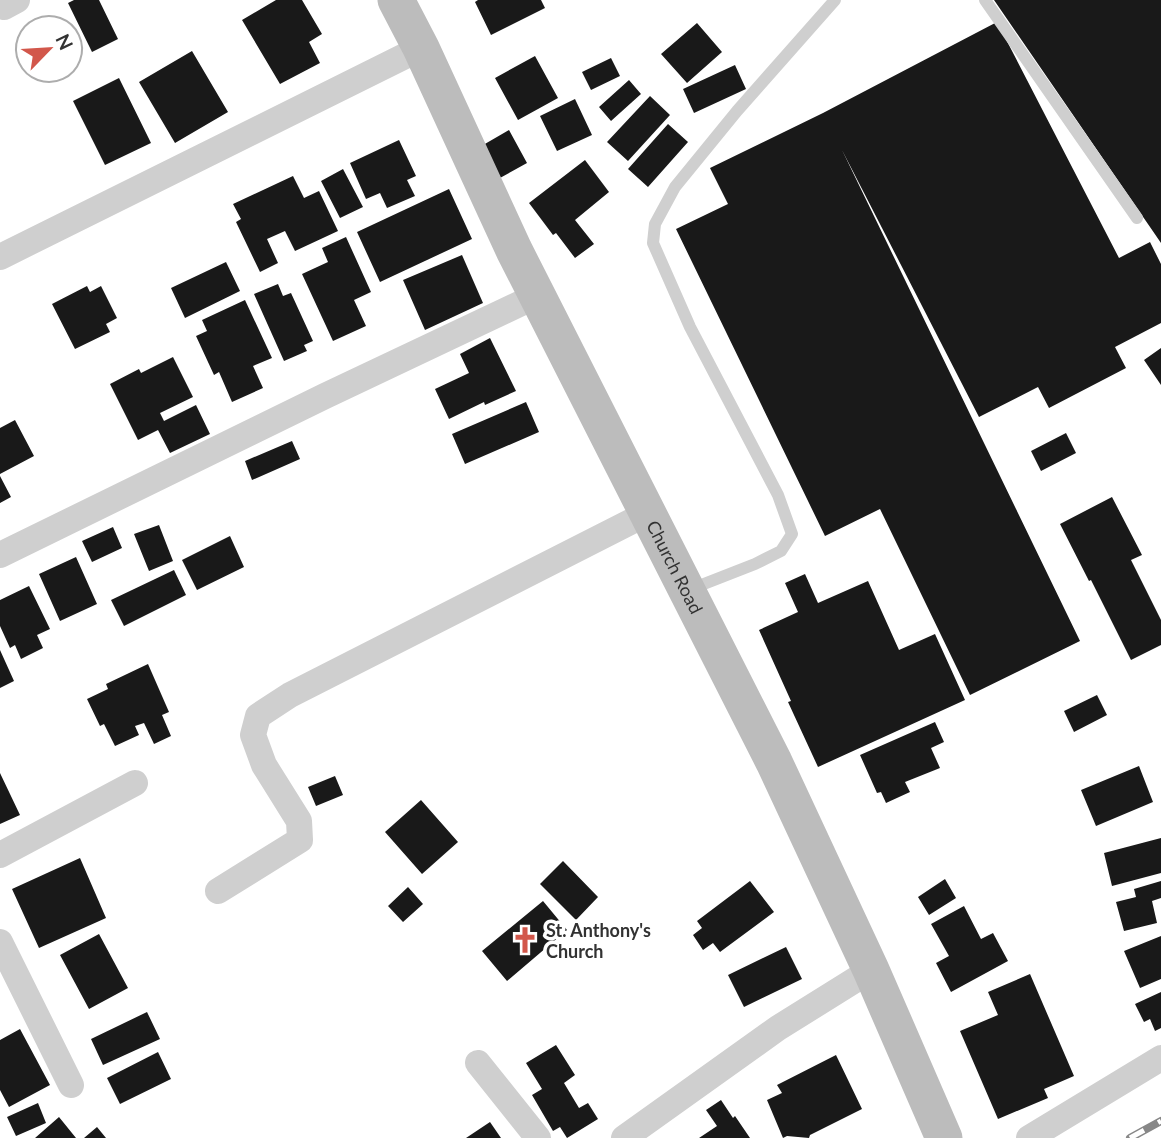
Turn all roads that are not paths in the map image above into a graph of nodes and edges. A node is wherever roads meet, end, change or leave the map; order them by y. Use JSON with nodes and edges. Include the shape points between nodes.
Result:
{"nodes":[{"id":1,"x":396,"y":0,"type":"edge"},
{"id":2,"x":835,"y":0,"type":"edge"},
{"id":3,"x":985,"y":0,"type":"edge"},
{"id":4,"x":421,"y":48,"type":"junction"},
{"id":5,"x":1137,"y":218,"type":"dead end"},
{"id":6,"x":0,"y":257,"type":"edge"},
{"id":7,"x":536,"y":296,"type":"junction"},
{"id":8,"x":648,"y":513,"type":"junction"},
{"id":9,"x":0,"y":555,"type":"edge"},
{"id":10,"x":687,"y":590,"type":"junction"},
{"id":11,"x":135,"y":783,"type":"dead end"},
{"id":12,"x":0,"y":855,"type":"edge"},
{"id":13,"x":218,"y":891,"type":"dead end"},
{"id":14,"x":0,"y":942,"type":"edge"},
{"id":15,"x":871,"y":970,"type":"junction"},
{"id":16,"x":1161,"y":1058,"type":"edge"},
{"id":17,"x":478,"y":1063,"type":"dead end"},
{"id":18,"x":71,"y":1085,"type":"dead end"},
{"id":19,"x":538,"y":1138,"type":"edge"},
{"id":20,"x":624,"y":1138,"type":"edge"},
{"id":21,"x":944,"y":1138,"type":"edge"},
{"id":22,"x":1029,"y":1138,"type":"edge"}],
"edges":[{"from":1,"to":4,"type":"street","name":"Church Road"},
{"from":2,"to":10,"type":"lane","via":[[675,187],[655,225],[653,243],[690,327],[778,495],[792,534],[781,551]]},
{"from":3,"to":5,"type":"lane"},
{"from":4,"to":6,"type":"street"},
{"from":4,"to":7,"type":"street","name":"Church Road"},
{"from":7,"to":8,"type":"street","name":"Church Road"},
{"from":7,"to":9,"type":"street"},
{"from":8,"to":10,"type":"street","name":"Church Road"},
{"from":8,"to":13,"type":"street","via":[[290,695],[258,716],[253,735],[264,765],[299,821],[300,840]]},
{"from":10,"to":15,"type":"street","name":"Church Road"},
{"from":11,"to":12,"type":"street"},
{"from":14,"to":18,"type":"street"},
{"from":15,"to":20,"type":"street","via":[[778,1028]]},
{"from":15,"to":21,"type":"street","name":"Church Road"},
{"from":16,"to":22,"type":"street"},
{"from":17,"to":19,"type":"street"}]}
